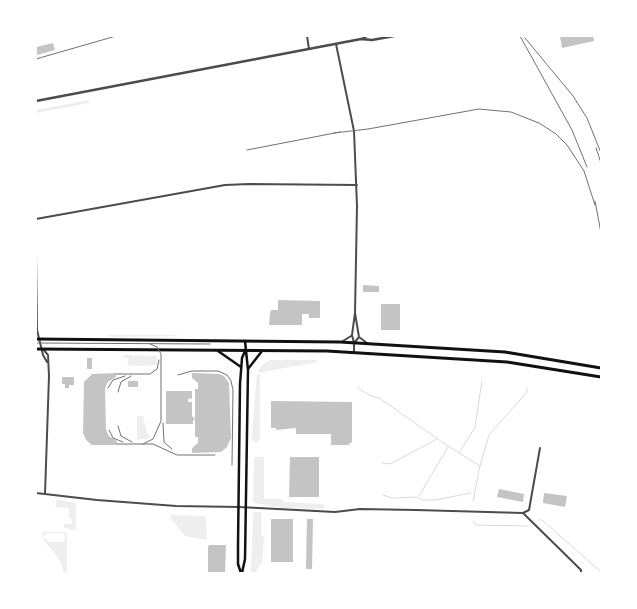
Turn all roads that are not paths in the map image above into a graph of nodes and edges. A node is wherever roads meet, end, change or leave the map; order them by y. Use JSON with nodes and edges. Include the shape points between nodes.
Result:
{"nodes":[{"id":1,"x":307,"y":36,"type":"edge"},
{"id":2,"x":367,"y":36,"type":"edge"},
{"id":3,"x":394,"y":36,"type":"edge"},
{"id":4,"x":362,"y":39,"type":"junction"},
{"id":5,"x":336,"y":44,"type":"junction"},
{"id":6,"x":310,"y":49,"type":"junction"},
{"id":7,"x":36,"y":101,"type":"edge"},
{"id":8,"x":357,"y":185,"type":"junction"},
{"id":9,"x":36,"y":219,"type":"edge"},
{"id":10,"x":36,"y":254,"type":"edge"},
{"id":11,"x":355,"y":313,"type":"junction"},
{"id":12,"x":352,"y":335,"type":"junction"},
{"id":13,"x":359,"y":335,"type":"junction"},
{"id":14,"x":38,"y":339,"type":"edge"},
{"id":15,"x":245,"y":341,"type":"junction"},
{"id":16,"x":340,"y":342,"type":"junction"},
{"id":17,"x":354,"y":343,"type":"junction"},
{"id":18,"x":370,"y":344,"type":"junction"},
{"id":19,"x":36,"y":349,"type":"edge"},
{"id":20,"x":43,"y":349,"type":"junction"},
{"id":21,"x":218,"y":351,"type":"junction"},
{"id":22,"x":245,"y":351,"type":"junction"},
{"id":23,"x":262,"y":351,"type":"junction"},
{"id":24,"x":354,"y":353,"type":"junction"},
{"id":25,"x":560,"y":361,"type":"junction"},
{"id":26,"x":241,"y":367,"type":"junction"},
{"id":27,"x":601,"y":368,"type":"edge"},
{"id":28,"x":556,"y":369,"type":"junction"},
{"id":29,"x":248,"y":370,"type":"junction"},
{"id":30,"x":601,"y":377,"type":"edge"},
{"id":31,"x":540,"y":448,"type":"dead end"},
{"id":32,"x":36,"y":493,"type":"edge"},
{"id":33,"x":46,"y":494,"type":"junction"},
{"id":34,"x":239,"y":507,"type":"junction"},
{"id":35,"x":246,"y":507,"type":"junction"},
{"id":36,"x":523,"y":513,"type":"junction"},
{"id":37,"x":242,"y":573,"type":"edge"},
{"id":38,"x":581,"y":573,"type":"edge"}],
"edges":[{"from":1,"to":6,"type":"street"},
{"from":2,"to":4,"type":"street"},
{"from":3,"to":4,"type":"street"},
{"from":4,"to":5,"type":"street"},
{"from":5,"to":6,"type":"street"},
{"from":5,"to":8,"type":"street","via":[[353,130]]},
{"from":6,"to":7,"type":"street"},
{"from":8,"to":9,"type":"street","via":[[225,185]]},
{"from":8,"to":11,"type":"street"},
{"from":10,"to":14,"type":"street"},
{"from":11,"to":12,"type":"street"},
{"from":11,"to":13,"type":"street"},
{"from":12,"to":16,"type":"street"},
{"from":12,"to":17,"type":"street"},
{"from":13,"to":17,"type":"street"},
{"from":13,"to":18,"type":"street"},
{"from":14,"to":15,"type":"main road"},
{"from":14,"to":20,"type":"street"},
{"from":15,"to":16,"type":"main road"},
{"from":15,"to":22,"type":"main road"},
{"from":16,"to":17,"type":"main road"},
{"from":17,"to":18,"type":"main road"},
{"from":17,"to":24,"type":"street"},
{"from":18,"to":25,"type":"main road","via":[[492,351]]},
{"from":19,"to":20,"type":"main road"},
{"from":20,"to":21,"type":"main road"},
{"from":20,"to":33,"type":"street","via":[[47,362]]},
{"from":21,"to":22,"type":"main road"},
{"from":21,"to":26,"type":"main road"},
{"from":22,"to":23,"type":"main road"},
{"from":22,"to":26,"type":"main road"},
{"from":22,"to":29,"type":"main road"},
{"from":23,"to":24,"type":"main road"},
{"from":23,"to":29,"type":"main road"},
{"from":24,"to":28,"type":"main road","via":[[507,362]]},
{"from":25,"to":27,"type":"main road"},
{"from":25,"to":28,"type":"main road","via":[[561,366]]},
{"from":26,"to":34,"type":"main road"},
{"from":28,"to":30,"type":"main road"},
{"from":29,"to":35,"type":"main road"},
{"from":31,"to":36,"type":"street","via":[[529,510]]},
{"from":32,"to":33,"type":"street"},
{"from":33,"to":34,"type":"street","via":[[148,504]]},
{"from":34,"to":35,"type":"street"},
{"from":34,"to":37,"type":"main road","via":[[238,564]]},
{"from":35,"to":36,"type":"street","via":[[335,512],[408,510]]},
{"from":35,"to":37,"type":"main road","via":[[245,559]]},
{"from":36,"to":38,"type":"street","via":[[581,570]]}]}
